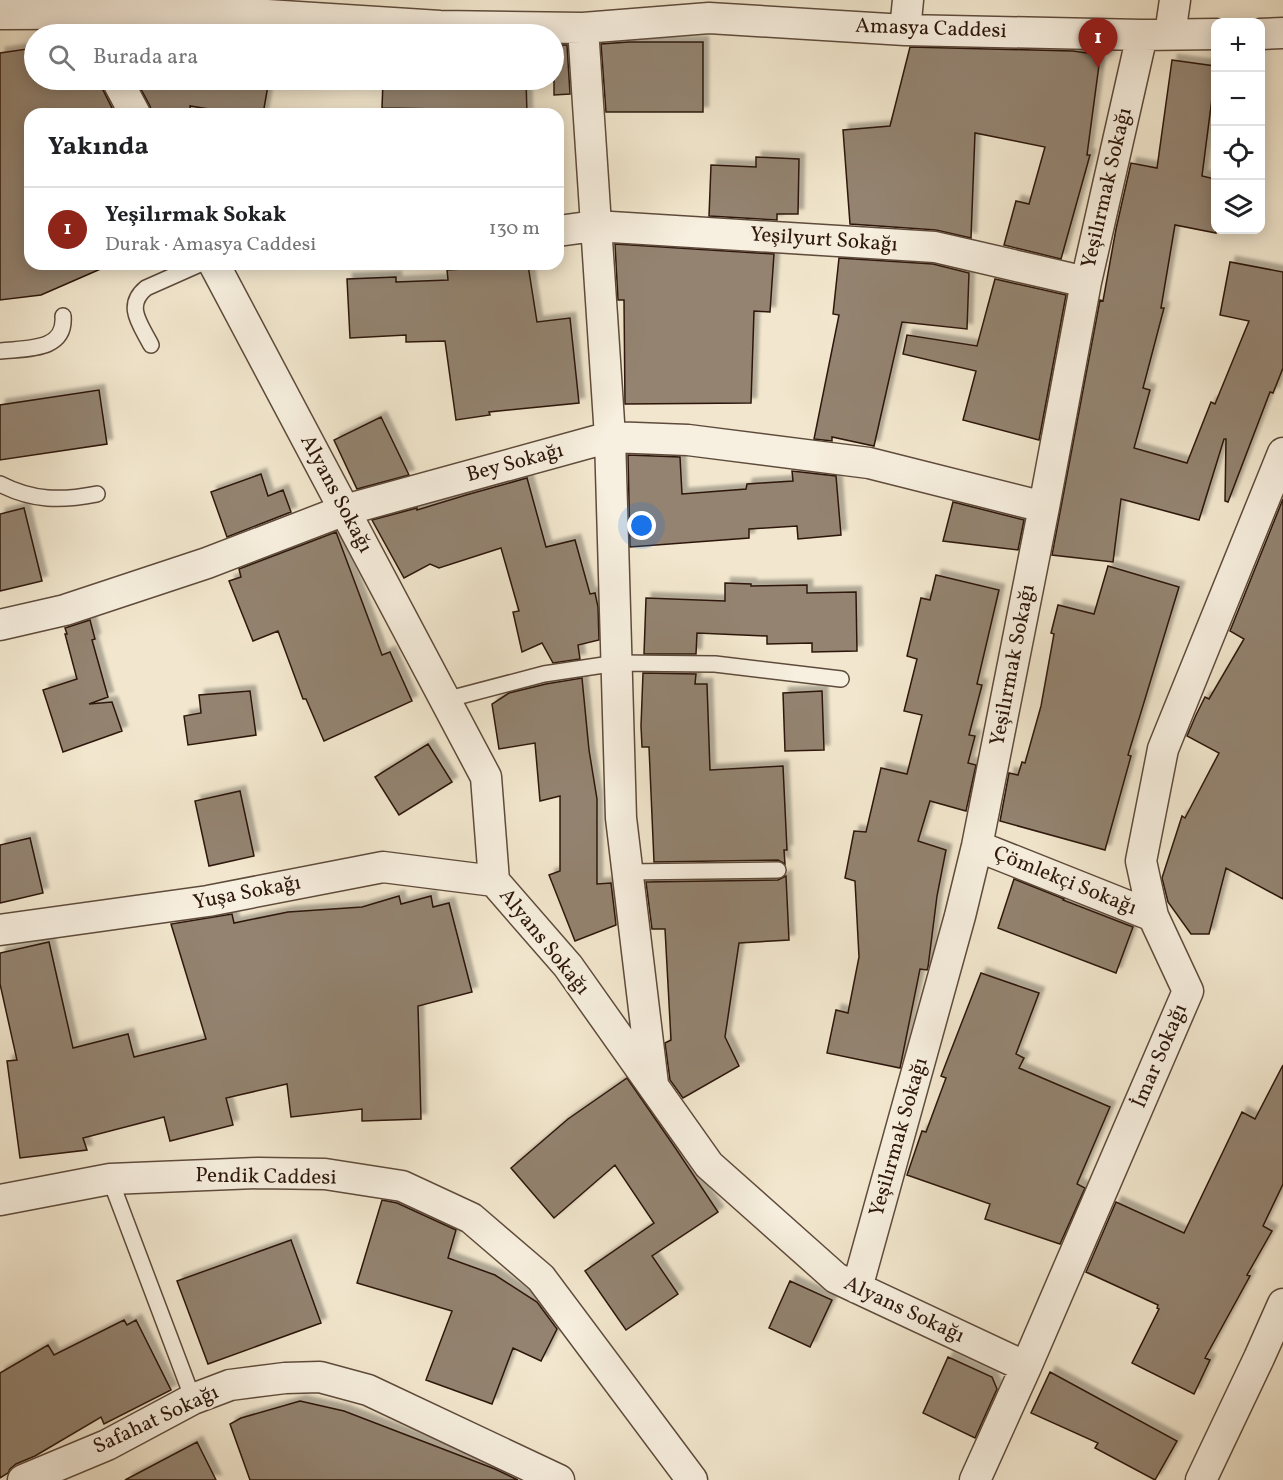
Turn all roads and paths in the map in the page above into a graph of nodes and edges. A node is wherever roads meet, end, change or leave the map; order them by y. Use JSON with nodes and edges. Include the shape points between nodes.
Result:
{"nodes":[{"id":1,"x":908,"y":0,"type":"edge"},
{"id":2,"x":1175,"y":0,"type":"edge"},
{"id":3,"x":237,"y":7,"type":"edge"},
{"id":4,"x":709,"y":9,"type":"edge"},
{"id":5,"x":443,"y":13,"type":"edge"},
{"id":6,"x":0,"y":14,"type":"edge"},
{"id":7,"x":87,"y":24,"type":"edge"},
{"id":8,"x":546,"y":24,"type":"edge"},
{"id":9,"x":564,"y":26,"type":"edge"},
{"id":10,"x":583,"y":28,"type":"junction"},
{"id":11,"x":904,"y":30,"type":"junction"},
{"id":12,"x":1283,"y":33,"type":"edge"},
{"id":13,"x":1211,"y":34,"type":"edge"},
{"id":14,"x":1265,"y":34,"type":"edge"},
{"id":15,"x":1156,"y":35,"type":"junction"},
{"id":16,"x":122,"y":90,"type":"edge"},
{"id":17,"x":132,"y":108,"type":"edge"},
{"id":18,"x":595,"y":226,"type":"junction"},
{"id":19,"x":564,"y":230,"type":"edge"},
{"id":20,"x":186,"y":270,"type":"edge"},
{"id":21,"x":217,"y":270,"type":"edge"},
{"id":22,"x":1086,"y":282,"type":"junction"},
{"id":23,"x":63,"y":316,"type":"dead end"},
{"id":24,"x":151,"y":345,"type":"dead end"},
{"id":25,"x":0,"y":351,"type":"edge"},
{"id":26,"x":610,"y":437,"type":"junction"},
{"id":27,"x":1283,"y":453,"type":"edge"},
{"id":28,"x":0,"y":484,"type":"edge"},
{"id":29,"x":97,"y":494,"type":"dead end"},
{"id":30,"x":1044,"y":507,"type":"junction"},
{"id":31,"x":345,"y":510,"type":"junction"},
{"id":32,"x":0,"y":625,"type":"edge"},
{"id":33,"x":617,"y":663,"type":"junction"},
{"id":34,"x":841,"y":679,"type":"dead end"},
{"id":35,"x":445,"y":700,"type":"junction"},
{"id":36,"x":977,"y":846,"type":"junction"},
{"id":37,"x":778,"y":870,"type":"dead end"},
{"id":38,"x":627,"y":872,"type":"junction"},
{"id":39,"x":494,"y":882,"type":"junction"},
{"id":40,"x":1153,"y":916,"type":"junction"},
{"id":41,"x":0,"y":930,"type":"edge"},
{"id":42,"x":653,"y":1087,"type":"junction"},
{"id":43,"x":110,"y":1179,"type":"junction"},
{"id":44,"x":0,"y":1200,"type":"edge"},
{"id":45,"x":857,"y":1288,"type":"junction"},
{"id":46,"x":1283,"y":1304,"type":"edge"},
{"id":47,"x":1026,"y":1367,"type":"junction"},
{"id":48,"x":193,"y":1399,"type":"junction"},
{"id":49,"x":23,"y":1480,"type":"edge"},
{"id":50,"x":559,"y":1480,"type":"edge"},
{"id":51,"x":692,"y":1480,"type":"edge"},
{"id":52,"x":975,"y":1480,"type":"edge"},
{"id":53,"x":1201,"y":1480,"type":"edge"}],
"edges":[{"from":1,"to":11,"type":"street"},
{"from":2,"to":15,"type":"street","name":"Yeşilırmak Sokağı"},
{"from":3,"to":5,"type":"street","name":"Amasya Caddesi"},
{"from":3,"to":7,"type":"street","name":"Amasya Caddesi"},
{"from":4,"to":10,"type":"street","name":"Amasya Caddesi"},
{"from":4,"to":11,"type":"street","name":"Amasya Caddesi"},
{"from":5,"to":8,"type":"street","name":"Amasya Caddesi"},
{"from":6,"to":7,"type":"street","name":"Amasya Caddesi"},
{"from":9,"to":10,"type":"street","name":"Amasya Caddesi"},
{"from":10,"to":18,"type":"street"},
{"from":11,"to":15,"type":"street","name":"Amasya Caddesi"},
{"from":12,"to":14,"type":"street"},
{"from":13,"to":15,"type":"street","name":"Amasya Caddesi"},
{"from":15,"to":22,"type":"street","name":"Yeşilırmak Sokağı"},
{"from":16,"to":17,"type":"street"},
{"from":18,"to":19,"type":"street","name":"Yeşilyurt Sokağı"},
{"from":18,"to":22,"type":"street","name":"Yeşilyurt Sokağı","via":[[935,247]]},
{"from":18,"to":26,"type":"street"},
{"from":20,"to":24,"type":"lane","via":[[146,288],[136,299],[135,312]]},
{"from":21,"to":31,"type":"street","name":"Alyans Sokağı"},
{"from":22,"to":30,"type":"street","name":"Yeşilırmak Sokağı"},
{"from":23,"to":25,"type":"lane","via":[[61,332],[51,343]]},
{"from":26,"to":30,"type":"street","name":"Bey Sokağı","via":[[688,440],[869,463]]},
{"from":26,"to":31,"type":"street","name":"Bey Sokağı"},
{"from":26,"to":33,"type":"street"},
{"from":27,"to":40,"type":"street","name":"İmar Sokağı","via":[[1163,749],[1141,861]]},
{"from":28,"to":29,"type":"lane","via":[[34,497]]},
{"from":30,"to":36,"type":"street","name":"Yeşilırmak Sokağı"},
{"from":31,"to":32,"type":"street","name":"Bey Sokağı","via":[[207,563],[65,610]]},
{"from":31,"to":35,"type":"street","name":"Alyans Sokağı"},
{"from":33,"to":34,"type":"lane","via":[[715,664]]},
{"from":33,"to":35,"type":"lane","via":[[544,674]]},
{"from":33,"to":38,"type":"street","via":[[621,818]]},
{"from":35,"to":39,"type":"street","name":"Alyans Sokağı","via":[[486,777]]},
{"from":36,"to":40,"type":"street","name":"Çömlekçi Sokağı"},
{"from":36,"to":45,"type":"street","name":"Yeşilırmak Sokağı"},
{"from":37,"to":38,"type":"lane"},
{"from":38,"to":42,"type":"street"},
{"from":39,"to":41,"type":"street","name":"Yuşa Sokağı","via":[[384,867],[208,901]]},
{"from":39,"to":42,"type":"street","name":"Alyans Sokağı","via":[[568,966]]},
{"from":40,"to":47,"type":"street","name":"İmar Sokağı","via":[[1188,991]]},
{"from":42,"to":45,"type":"street","name":"Alyans Sokağı","via":[[709,1165],[836,1278]]},
{"from":43,"to":44,"type":"street","name":"Pendik Caddesi"},
{"from":43,"to":48,"type":"lane"},
{"from":43,"to":51,"type":"street","name":"Pendik Caddesi","via":[[325,1174],[402,1186],[471,1218],[541,1278]]},
{"from":45,"to":47,"type":"street","name":"Alyans Sokağı"},
{"from":46,"to":53,"type":"street"},
{"from":47,"to":52,"type":"street","name":"İmar Sokağı"},
{"from":48,"to":49,"type":"street","name":"Safahat Sokağı","via":[[107,1444]]},
{"from":48,"to":50,"type":"street","name":"Safahat Sokağı","via":[[230,1385],[321,1377],[368,1390]]}]}
